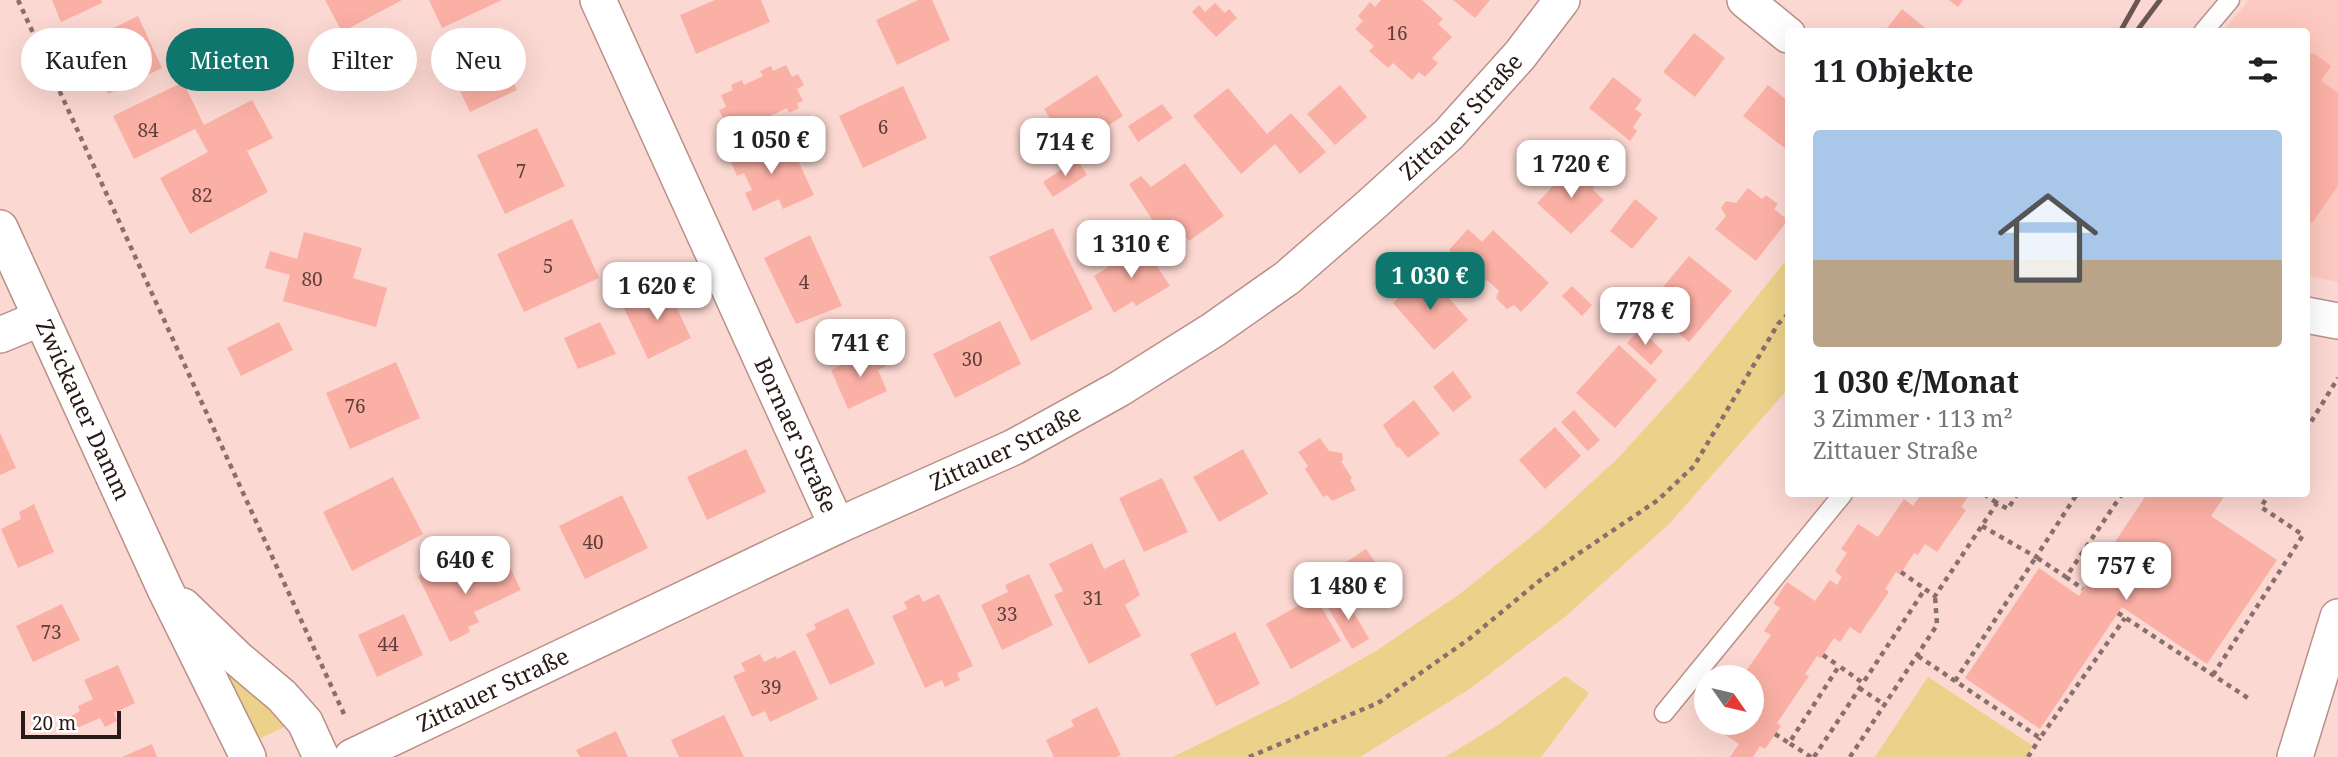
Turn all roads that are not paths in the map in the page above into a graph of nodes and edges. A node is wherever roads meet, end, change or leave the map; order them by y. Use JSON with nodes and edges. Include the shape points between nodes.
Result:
{"nodes":[{"id":1,"x":598,"y":0,"type":"edge"},
{"id":2,"x":1562,"y":0,"type":"edge"},
{"id":3,"x":1745,"y":0,"type":"edge"},
{"id":4,"x":2230,"y":0,"type":"edge"},
{"id":5,"x":2206,"y":28,"type":"edge"},
{"id":6,"x":1785,"y":33,"type":"edge"},
{"id":7,"x":0,"y":228,"type":"edge"},
{"id":8,"x":2310,"y":316,"type":"edge"},
{"id":9,"x":41,"y":318,"type":"junction"},
{"id":10,"x":2338,"y":321,"type":"edge"},
{"id":11,"x":0,"y":335,"type":"edge"},
{"id":12,"x":1841,"y":497,"type":"edge"},
{"id":13,"x":837,"y":526,"type":"junction"},
{"id":14,"x":165,"y":589,"type":"junction"},
{"id":15,"x":2338,"y":617,"type":"edge"},
{"id":16,"x":1664,"y":713,"type":"dead end"},
{"id":17,"x":248,"y":757,"type":"edge"},
{"id":18,"x":321,"y":757,"type":"edge"},
{"id":19,"x":352,"y":757,"type":"edge"},
{"id":20,"x":2295,"y":757,"type":"edge"}],
"edges":[{"from":1,"to":13,"type":"street","name":"Bornaer Straße"},
{"from":2,"to":13,"type":"street","name":"Zittauer Straße","via":[[1449,134],[1287,278],[1213,330],[1013,447]]},
{"from":3,"to":6,"type":"street"},
{"from":4,"to":5,"type":"lane"},
{"from":7,"to":9,"type":"street","name":"Zwickauer Damm"},
{"from":8,"to":10,"type":"street"},
{"from":9,"to":11,"type":"street"},
{"from":9,"to":14,"type":"street","name":"Zwickauer Damm"},
{"from":12,"to":16,"type":"lane"},
{"from":13,"to":19,"type":"street","name":"Zittauer Straße"},
{"from":14,"to":17,"type":"street","name":"Zwickauer Damm"},
{"from":14,"to":18,"type":"street","name":"Zwickauer Damm","via":[[282,696],[305,722]]},
{"from":15,"to":20,"type":"street"}]}
